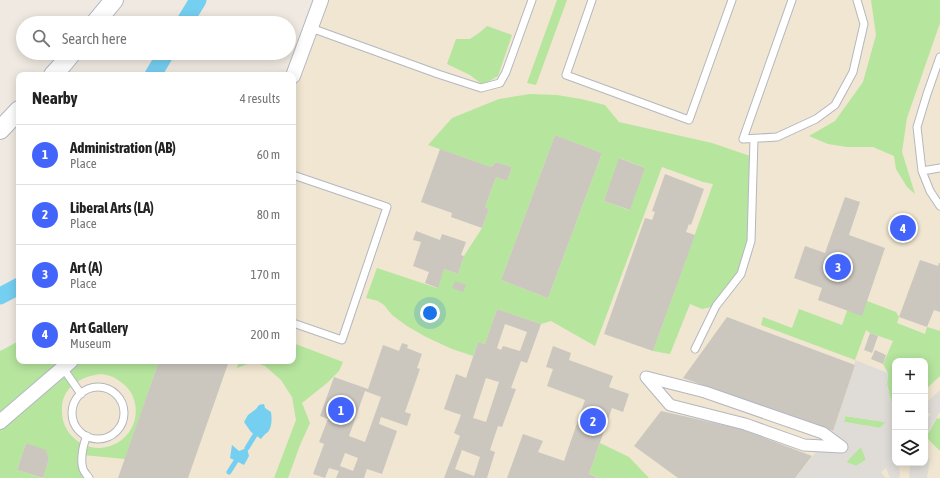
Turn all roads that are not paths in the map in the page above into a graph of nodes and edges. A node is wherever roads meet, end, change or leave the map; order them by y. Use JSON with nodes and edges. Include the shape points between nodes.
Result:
{"nodes":[{"id":1,"x":114,"y":0,"type":"edge"},
{"id":2,"x":321,"y":0,"type":"edge"},
{"id":3,"x":532,"y":0,"type":"edge"},
{"id":4,"x":592,"y":0,"type":"edge"},
{"id":5,"x":732,"y":0,"type":"edge"},
{"id":6,"x":792,"y":0,"type":"edge"},
{"id":7,"x":857,"y":0,"type":"edge"},
{"id":8,"x":101,"y":16,"type":"edge"},
{"id":9,"x":311,"y":28,"type":"junction"},
{"id":10,"x":940,"y":57,"type":"edge"},
{"id":11,"x":66,"y":60,"type":"edge"},
{"id":12,"x":56,"y":72,"type":"edge"},
{"id":13,"x":294,"y":72,"type":"edge"},
{"id":14,"x":16,"y":113,"type":"edge"},
{"id":15,"x":0,"y":130,"type":"edge"},
{"id":16,"x":754,"y":139,"type":"junction"},
{"id":17,"x":940,"y":168,"type":"edge"},
{"id":18,"x":922,"y":171,"type":"junction"},
{"id":19,"x":296,"y":176,"type":"edge"},
{"id":20,"x":940,"y":206,"type":"edge"},
{"id":21,"x":296,"y":324,"type":"edge"},
{"id":22,"x":695,"y":349,"type":"dead end"},
{"id":23,"x":67,"y":365,"type":"edge"},
{"id":24,"x":81,"y":394,"type":"junction"},
{"id":25,"x":741,"y":404,"type":"junction"},
{"id":26,"x":0,"y":422,"type":"edge"},
{"id":27,"x":745,"y":424,"type":"junction"},
{"id":28,"x":87,"y":436,"type":"junction"},
{"id":29,"x":88,"y":478,"type":"edge"}],
"edges":[{"from":1,"to":8,"type":"street"},
{"from":2,"to":9,"type":"street"},
{"from":3,"to":9,"type":"lane","via":[[500,83],[481,88]]},
{"from":4,"to":5,"type":"lane","via":[[566,75],[689,120]]},
{"from":6,"to":16,"type":"lane","via":[[743,139]]},
{"from":7,"to":16,"type":"lane","via":[[864,24],[853,72],[835,104],[816,119],[777,137]]},
{"from":9,"to":13,"type":"street"},
{"from":10,"to":18,"type":"lane","via":[[917,127]]},
{"from":11,"to":12,"type":"street"},
{"from":14,"to":15,"type":"street"},
{"from":16,"to":22,"type":"lane","via":[[751,241],[741,274],[716,306]]},
{"from":17,"to":18,"type":"lane"},
{"from":18,"to":20,"type":"lane","via":[[930,191]]},
{"from":19,"to":21,"type":"lane","via":[[387,208],[342,340]]},
{"from":23,"to":24,"type":"lane"},
{"from":23,"to":26,"type":"street"},
{"from":24,"to":28,"type":"lane","via":[[74,405],[72,416],[75,425]]},
{"from":24,"to":28,"type":"lane","via":[[93,388],[106,388],[114,392],[120,400],[124,412],[120,426],[111,435],[99,438]]},
{"from":25,"to":27,"type":"street"},
{"from":25,"to":27,"type":"street","via":[[822,432],[842,447],[804,445]]},
{"from":25,"to":27,"type":"street","via":[[646,377],[670,405]]},
{"from":28,"to":29,"type":"lane","via":[[82,454],[83,469]]}]}
